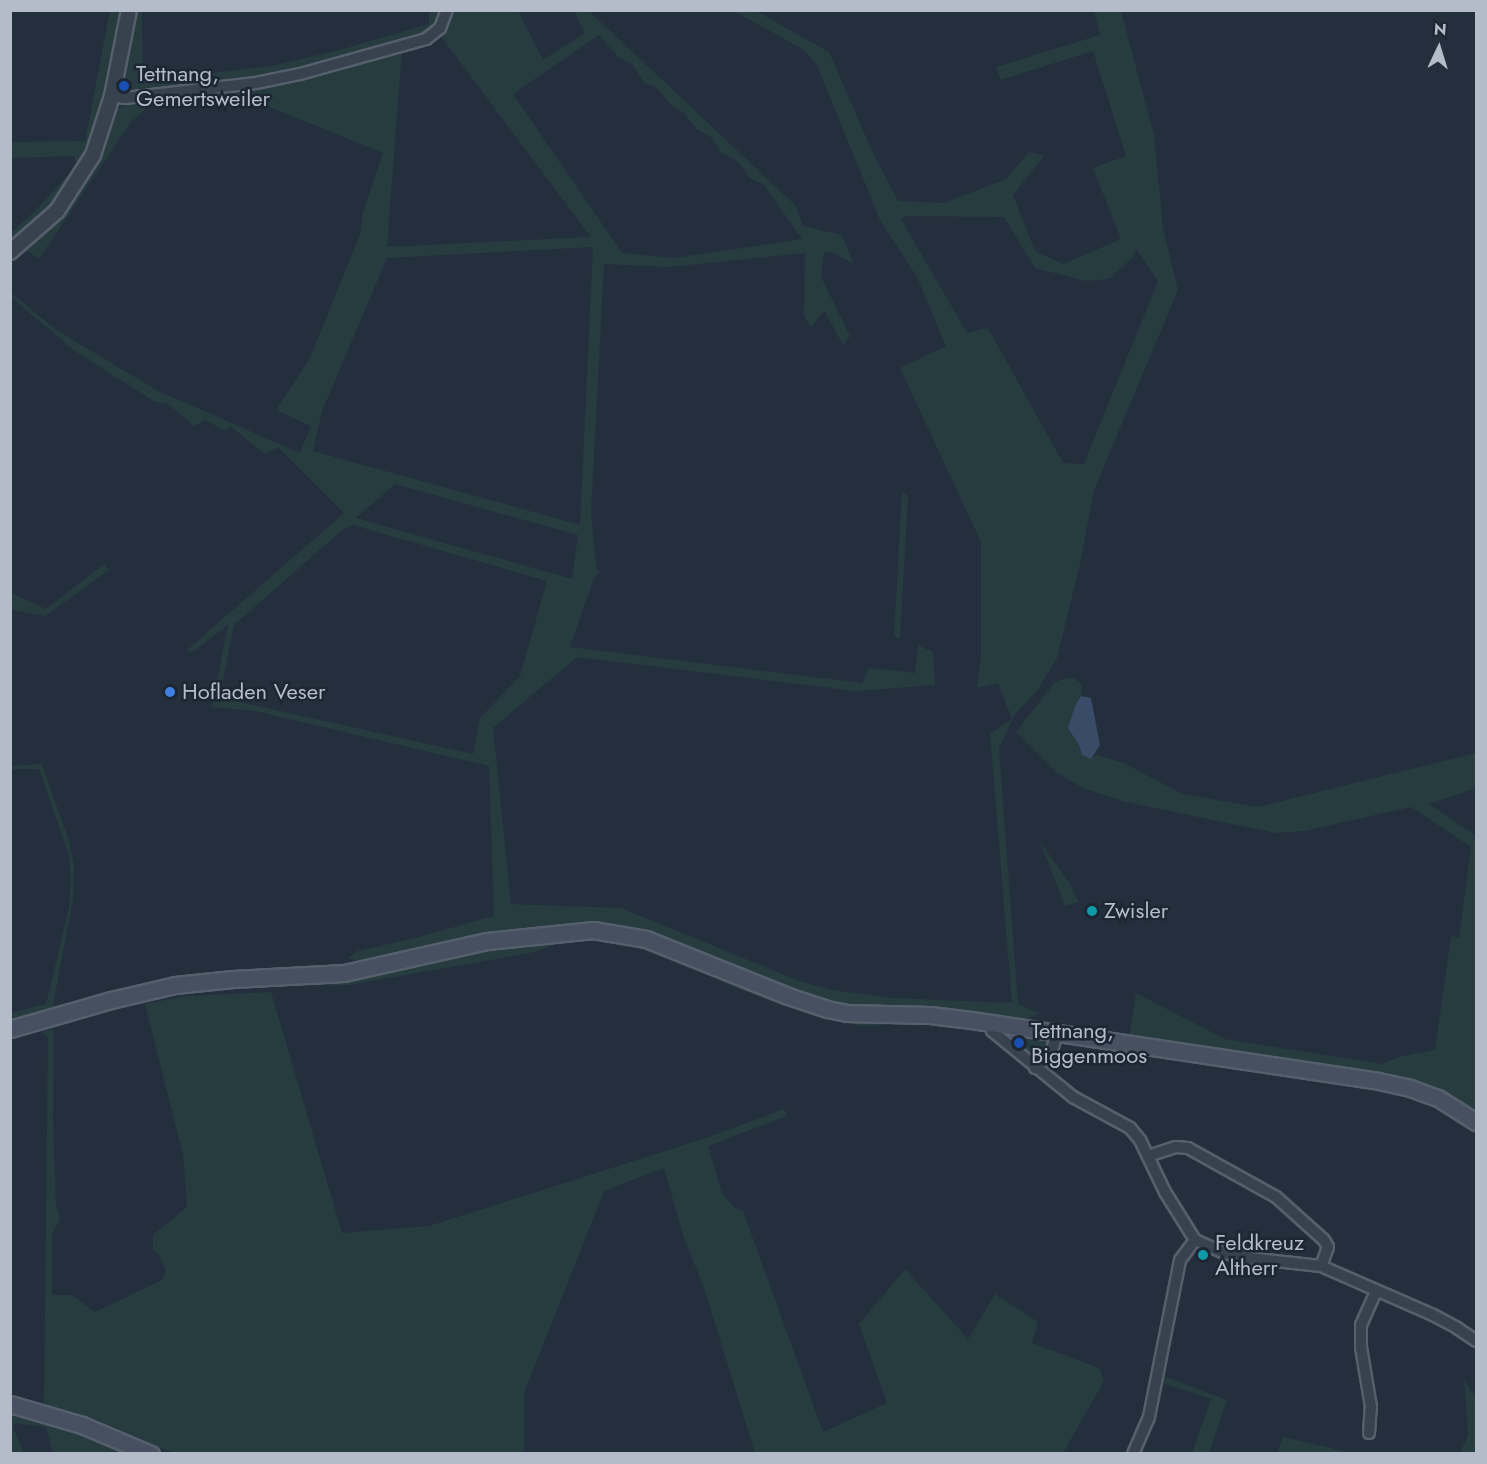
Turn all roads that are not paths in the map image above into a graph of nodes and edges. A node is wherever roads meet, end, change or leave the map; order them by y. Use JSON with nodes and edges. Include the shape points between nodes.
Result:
{"nodes":[{"id":1,"x":129,"y":10,"type":"edge"},
{"id":2,"x":447,"y":10,"type":"edge"},
{"id":3,"x":112,"y":96,"type":"junction"},
{"id":4,"x":10,"y":252,"type":"edge"},
{"id":5,"x":990,"y":1023,"type":"junction"},
{"id":6,"x":10,"y":1029,"type":"edge"},
{"id":7,"x":1057,"y":1034,"type":"junction"},
{"id":8,"x":1035,"y":1068,"type":"junction"},
{"id":9,"x":1476,"y":1122,"type":"edge"},
{"id":10,"x":1148,"y":1156,"type":"junction"},
{"id":11,"x":1195,"y":1240,"type":"junction"},
{"id":12,"x":1321,"y":1266,"type":"junction"},
{"id":13,"x":1376,"y":1290,"type":"junction"},
{"id":14,"x":1476,"y":1341,"type":"edge"},
{"id":15,"x":10,"y":1404,"type":"edge"},
{"id":16,"x":1369,"y":1433,"type":"dead end"},
{"id":17,"x":151,"y":1454,"type":"edge"},
{"id":18,"x":1133,"y":1454,"type":"edge"}],
"edges":[{"from":1,"to":3,"type":"street"},
{"from":2,"to":3,"type":"street","via":[[440,28],[426,39],[300,74],[256,83],[125,98]]},
{"from":3,"to":4,"type":"street","via":[[93,155],[72,191],[42,227]]},
{"from":5,"to":6,"type":"main road","via":[[827,1009],[646,939],[593,930],[487,941],[344,973],[175,985]]},
{"from":5,"to":7,"type":"main road"},
{"from":5,"to":8,"type":"street","via":[[992,1031]]},
{"from":7,"to":8,"type":"street","via":[[1053,1050]]},
{"from":7,"to":9,"type":"main road","via":[[1397,1085],[1438,1098]]},
{"from":8,"to":10,"type":"street","via":[[1078,1101],[1130,1128]]},
{"from":10,"to":11,"type":"street"},
{"from":10,"to":12,"type":"street","via":[[1176,1147],[1188,1148],[1276,1197],[1324,1240],[1328,1247]]},
{"from":11,"to":12,"type":"street","via":[[1248,1258]]},
{"from":11,"to":18,"type":"street","via":[[1180,1260],[1149,1417]]},
{"from":12,"to":13,"type":"street"},
{"from":13,"to":14,"type":"street"},
{"from":13,"to":16,"type":"street","via":[[1361,1325],[1371,1407]]},
{"from":15,"to":17,"type":"main road","via":[[82,1425]]}]}
